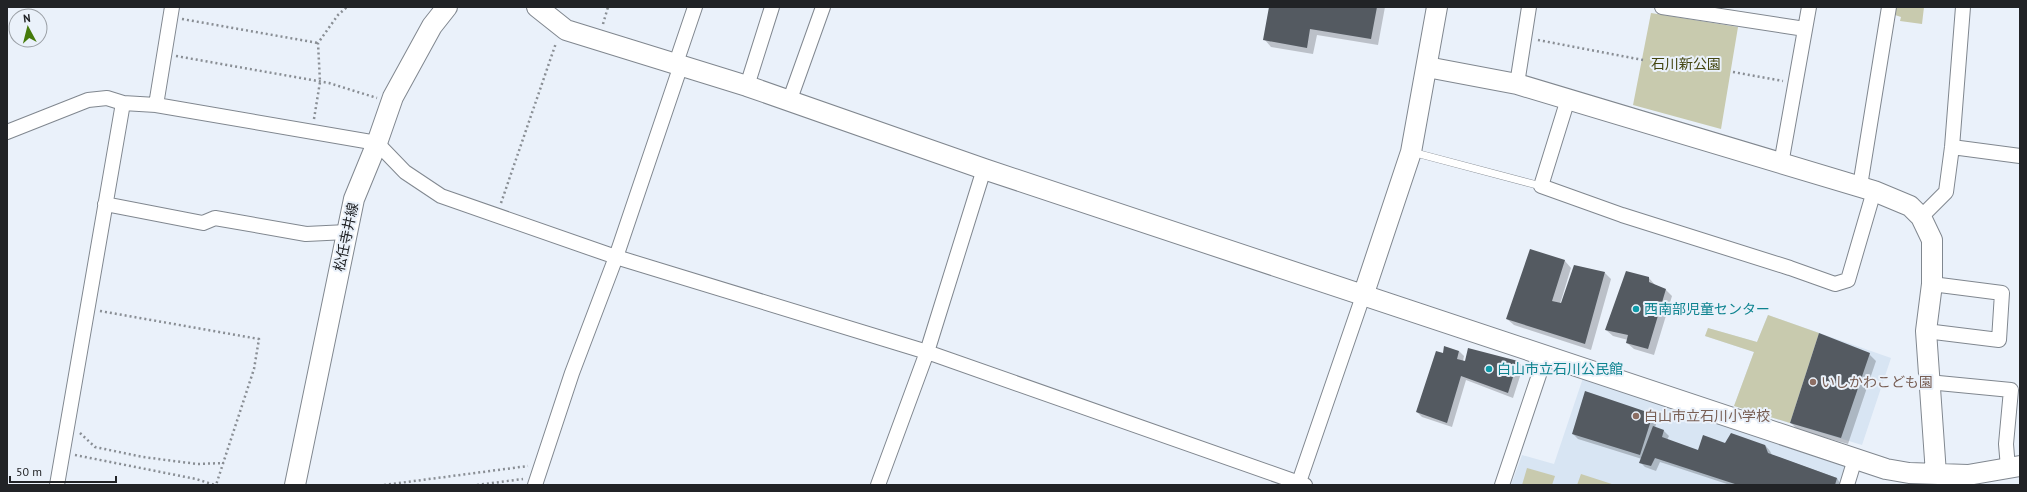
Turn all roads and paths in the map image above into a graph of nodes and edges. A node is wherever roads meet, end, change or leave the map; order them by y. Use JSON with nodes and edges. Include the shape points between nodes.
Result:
{"nodes":[{"id":1,"x":347,"y":7,"type":"edge"},
{"id":2,"x":447,"y":7,"type":"edge"},
{"id":3,"x":537,"y":7,"type":"edge"},
{"id":4,"x":694,"y":7,"type":"edge"},
{"id":5,"x":772,"y":7,"type":"edge"},
{"id":6,"x":823,"y":7,"type":"edge"},
{"id":7,"x":1437,"y":7,"type":"edge"},
{"id":8,"x":1529,"y":7,"type":"edge"},
{"id":9,"x":1662,"y":7,"type":"edge"},
{"id":10,"x":1809,"y":7,"type":"edge"},
{"id":11,"x":1889,"y":7,"type":"edge"},
{"id":12,"x":1963,"y":7,"type":"edge"},
{"id":13,"x":1715,"y":11,"type":"edge"},
{"id":14,"x":171,"y":12,"type":"edge"},
{"id":15,"x":561,"y":26,"type":"junction"},
{"id":16,"x":1805,"y":29,"type":"junction"},
{"id":17,"x":1524,"y":37,"type":"junction"},
{"id":18,"x":318,"y":43,"type":"junction"},
{"id":19,"x":164,"y":53,"type":"junction"},
{"id":20,"x":1643,"y":60,"type":"dead end"},
{"id":21,"x":678,"y":64,"type":"junction"},
{"id":22,"x":1427,"y":67,"type":"junction"},
{"id":23,"x":1733,"y":72,"type":"dead end"},
{"id":24,"x":320,"y":82,"type":"junction"},
{"id":25,"x":1796,"y":82,"type":"junction"},
{"id":26,"x":1517,"y":84,"type":"junction"},
{"id":27,"x":747,"y":86,"type":"junction"},
{"id":28,"x":1568,"y":100,"type":"junction"},
{"id":29,"x":789,"y":102,"type":"junction"},
{"id":30,"x":123,"y":103,"type":"junction"},
{"id":31,"x":391,"y":103,"type":"junction"},
{"id":32,"x":156,"y":105,"type":"junction"},
{"id":33,"x":7,"y":132,"type":"edge"},
{"id":34,"x":312,"y":132,"type":"junction"},
{"id":35,"x":377,"y":143,"type":"junction"},
{"id":36,"x":1952,"y":147,"type":"junction"},
{"id":37,"x":1411,"y":152,"type":"junction"},
{"id":38,"x":2020,"y":156,"type":"edge"},
{"id":39,"x":1781,"y":164,"type":"junction"},
{"id":40,"x":984,"y":169,"type":"junction"},
{"id":41,"x":1541,"y":186,"type":"junction"},
{"id":42,"x":1867,"y":189,"type":"junction"},
{"id":43,"x":105,"y":204,"type":"junction"},
{"id":44,"x":497,"y":215,"type":"junction"},
{"id":45,"x":1921,"y":217,"type":"junction"},
{"id":46,"x":347,"y":232,"type":"junction"},
{"id":47,"x":616,"y":256,"type":"junction"},
{"id":48,"x":1932,"y":284,"type":"junction"},
{"id":49,"x":1363,"y":296,"type":"junction"},
{"id":50,"x":87,"y":308,"type":"junction"},
{"id":51,"x":1926,"y":331,"type":"junction"},
{"id":52,"x":927,"y":352,"type":"junction"},
{"id":53,"x":1545,"y":357,"type":"junction"},
{"id":54,"x":1928,"y":382,"type":"junction"},
{"id":55,"x":69,"y":418,"type":"junction"},
{"id":56,"x":63,"y":452,"type":"junction"},
{"id":57,"x":1855,"y":459,"type":"junction"},
{"id":58,"x":224,"y":462,"type":"junction"},
{"id":59,"x":543,"y":464,"type":"junction"},
{"id":60,"x":2014,"y":467,"type":"edge"},
{"id":61,"x":1932,"y":479,"type":"edge"},
{"id":62,"x":537,"y":481,"type":"edge"},
{"id":63,"x":1300,"y":484,"type":"edge"},
{"id":64,"x":58,"y":485,"type":"edge"},
{"id":65,"x":215,"y":485,"type":"edge"},
{"id":66,"x":295,"y":485,"type":"edge"},
{"id":67,"x":384,"y":485,"type":"edge"},
{"id":68,"x":477,"y":485,"type":"edge"},
{"id":69,"x":878,"y":485,"type":"edge"},
{"id":70,"x":1502,"y":485,"type":"edge"},
{"id":71,"x":1847,"y":485,"type":"edge"}],
"edges":[{"from":1,"to":18,"type":"path"},
{"from":2,"to":31,"type":"street","name":"松任寺井線","via":[[432,26]]},
{"from":3,"to":15,"type":"street"},
{"from":4,"to":21,"type":"street"},
{"from":5,"to":27,"type":"street"},
{"from":6,"to":29,"type":"street"},
{"from":7,"to":22,"type":"street"},
{"from":8,"to":17,"type":"street"},
{"from":9,"to":13,"type":"street"},
{"from":10,"to":16,"type":"street"},
{"from":11,"to":42,"type":"street"},
{"from":12,"to":36,"type":"street"},
{"from":13,"to":16,"type":"street"},
{"from":14,"to":18,"type":"path"},
{"from":14,"to":19,"type":"street"},
{"from":15,"to":21,"type":"street","via":[[566,30]]},
{"from":15,"to":44,"type":"path"},
{"from":16,"to":25,"type":"street"},
{"from":17,"to":20,"type":"path"},
{"from":17,"to":26,"type":"street"},
{"from":18,"to":24,"type":"path"},
{"from":19,"to":24,"type":"path"},
{"from":19,"to":32,"type":"street"},
{"from":21,"to":27,"type":"street"},
{"from":21,"to":47,"type":"street"},
{"from":22,"to":26,"type":"street"},
{"from":22,"to":37,"type":"street"},
{"from":23,"to":25,"type":"path"},
{"from":24,"to":31,"type":"path"},
{"from":24,"to":34,"type":"path"},
{"from":25,"to":39,"type":"street"},
{"from":26,"to":28,"type":"street"},
{"from":27,"to":29,"type":"street"},
{"from":28,"to":39,"type":"street"},
{"from":28,"to":41,"type":"street"},
{"from":29,"to":40,"type":"street"},
{"from":30,"to":32,"type":"street"},
{"from":30,"to":33,"type":"street","via":[[107,98],[88,100]]},
{"from":30,"to":43,"type":"street"},
{"from":31,"to":35,"type":"street","name":"松任寺井線"},
{"from":32,"to":34,"type":"street"},
{"from":34,"to":35,"type":"street"},
{"from":35,"to":44,"type":"street","via":[[405,172],[441,196]]},
{"from":35,"to":46,"type":"street","name":"松任寺井線","via":[[354,199]]},
{"from":36,"to":38,"type":"street"},
{"from":36,"to":45,"type":"street","via":[[1946,192]]},
{"from":37,"to":41,"type":"lane"},
{"from":37,"to":49,"type":"street"},
{"from":39,"to":42,"type":"street"},
{"from":40,"to":49,"type":"street"},
{"from":40,"to":52,"type":"street"},
{"from":41,"to":42,"type":"street","via":[[1835,284],[1848,280]]},
{"from":42,"to":45,"type":"street","via":[[1910,206]]},
{"from":43,"to":46,"type":"street","via":[[203,224],[215,218],[306,234]]},
{"from":43,"to":50,"type":"street"},
{"from":44,"to":47,"type":"street"},
{"from":45,"to":48,"type":"street","via":[[1932,240]]},
{"from":46,"to":66,"type":"street","name":"松任寺井線"},
{"from":47,"to":52,"type":"street"},
{"from":47,"to":59,"type":"street","via":[[572,373]]},
{"from":48,"to":51,"type":"street"},
{"from":48,"to":51,"type":"street","via":[[2002,293],[1999,340]]},
{"from":49,"to":53,"type":"street"},
{"from":49,"to":63,"type":"street"},
{"from":50,"to":55,"type":"street"},
{"from":50,"to":58,"type":"path","via":[[259,339],[254,369]]},
{"from":51,"to":54,"type":"street"},
{"from":52,"to":63,"type":"street"},
{"from":52,"to":69,"type":"street"},
{"from":53,"to":57,"type":"street"},
{"from":53,"to":70,"type":"street"},
{"from":54,"to":60,"type":"street","via":[[2011,390],[2006,444]]},
{"from":54,"to":61,"type":"street"},
{"from":55,"to":56,"type":"street"},
{"from":55,"to":58,"type":"path","via":[[95,447],[197,464]]},
{"from":56,"to":64,"type":"street"},
{"from":56,"to":65,"type":"path"},
{"from":57,"to":61,"type":"street"},
{"from":57,"to":71,"type":"street"},
{"from":58,"to":65,"type":"path"},
{"from":59,"to":62,"type":"street"},
{"from":59,"to":67,"type":"path"},
{"from":60,"to":61,"type":"street"},
{"from":62,"to":68,"type":"path"}]}
